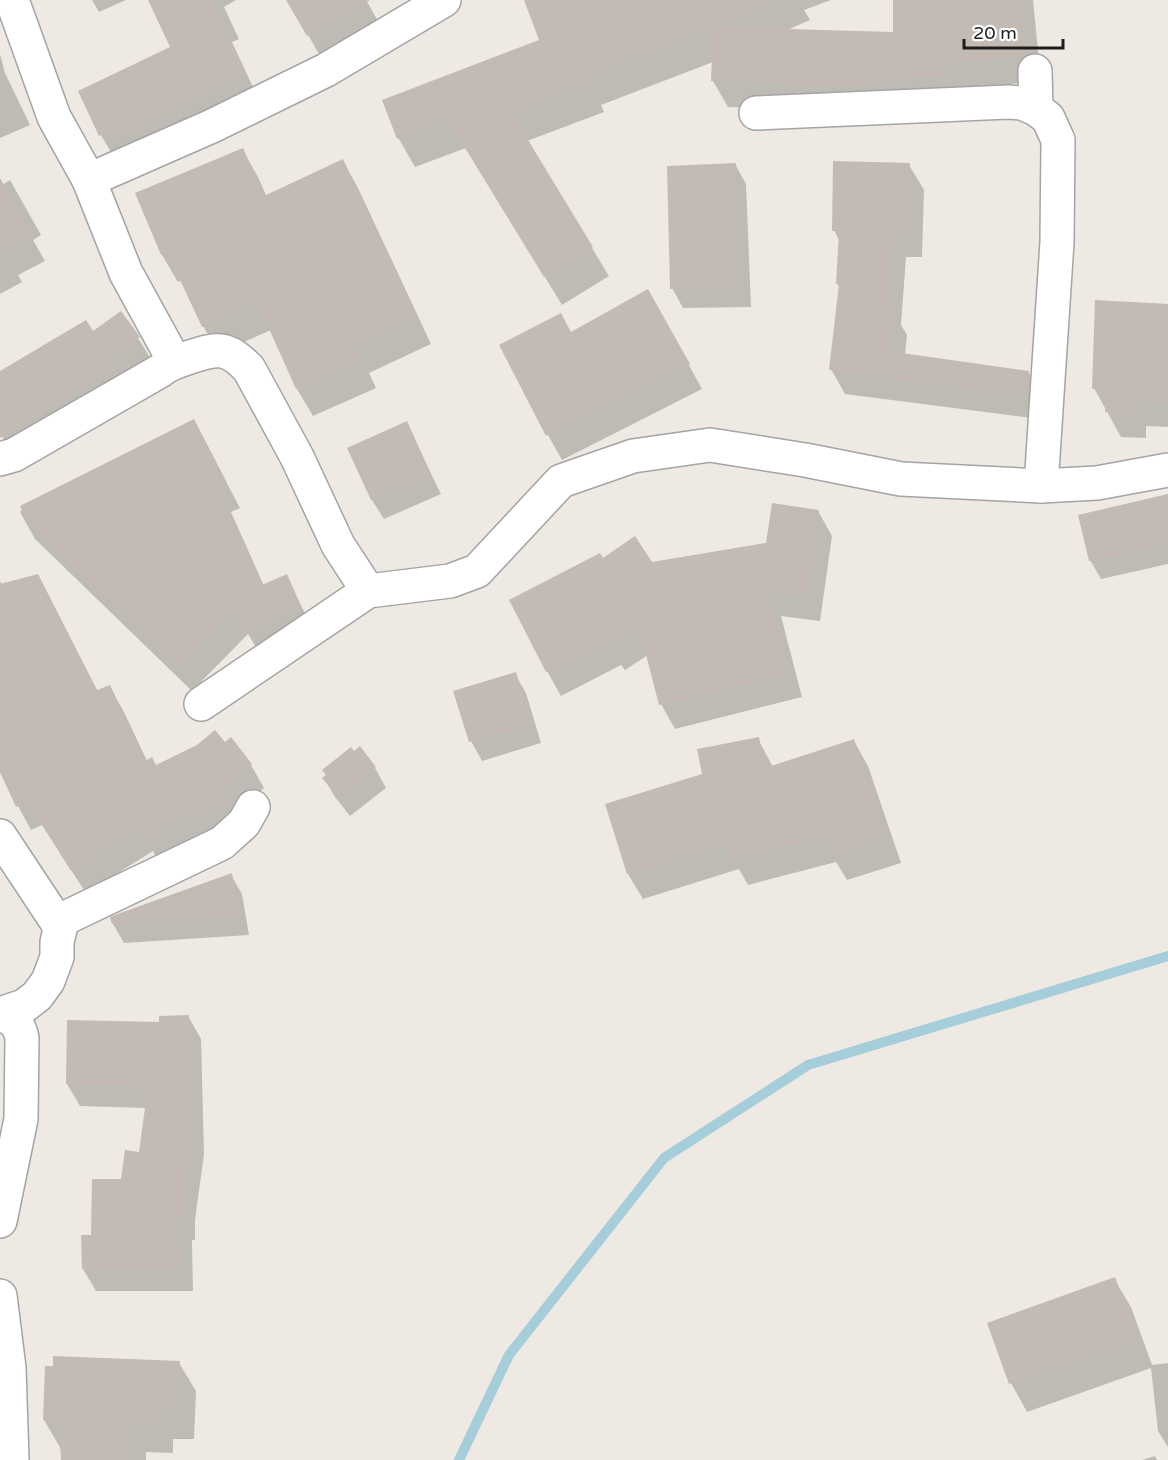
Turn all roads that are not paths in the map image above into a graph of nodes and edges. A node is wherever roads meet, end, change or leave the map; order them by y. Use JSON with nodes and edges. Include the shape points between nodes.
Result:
{"nodes":[{"id":1,"x":12,"y":0,"type":"edge"},
{"id":2,"x":444,"y":0,"type":"edge"},
{"id":3,"x":1035,"y":70,"type":"dead end"},
{"id":4,"x":1036,"y":109,"type":"junction"},
{"id":5,"x":756,"y":113,"type":"dead end"},
{"id":6,"x":89,"y":180,"type":"junction"},
{"id":7,"x":168,"y":364,"type":"junction"},
{"id":8,"x":0,"y":459,"type":"edge"},
{"id":9,"x":1168,"y":470,"type":"edge"},
{"id":10,"x":1041,"y":486,"type":"junction"},
{"id":11,"x":368,"y":591,"type":"junction"},
{"id":12,"x":201,"y":704,"type":"dead end"},
{"id":13,"x":253,"y":807,"type":"dead end"},
{"id":14,"x":0,"y":836,"type":"edge"},
{"id":15,"x":57,"y":922,"type":"junction"},
{"id":16,"x":0,"y":1221,"type":"edge"},
{"id":17,"x":0,"y":1296,"type":"edge"},
{"id":18,"x":12,"y":1460,"type":"edge"}],
"edges":[{"from":1,"to":6,"type":"street","via":[[54,117]]},
{"from":2,"to":6,"type":"street","via":[[326,70]]},
{"from":3,"to":4,"type":"street"},
{"from":4,"to":5,"type":"street","via":[[1008,102]]},
{"from":4,"to":10,"type":"street","via":[[1048,118],[1058,140],[1057,242]]},
{"from":6,"to":7,"type":"street","via":[[126,273],[171,355]]},
{"from":7,"to":8,"type":"street","via":[[14,455]]},
{"from":7,"to":11,"type":"street","via":[[213,349],[228,352],[249,369],[297,457],[338,545]]},
{"from":9,"to":10,"type":"street","via":[[1097,483]]},
{"from":10,"to":11,"type":"street","via":[[901,478],[710,445],[633,456],[561,481],[477,571],[450,581]]},
{"from":11,"to":12,"type":"street"},
{"from":13,"to":15,"type":"street","via":[[244,823],[222,843]]},
{"from":14,"to":15,"type":"street"},
{"from":15,"to":16,"type":"street","via":[[61,925],[57,957],[48,981],[24,1006],[0,1014],[20,1026],[22,1038],[21,1119]]},
{"from":17,"to":18,"type":"street","via":[[9,1368]]}]}
